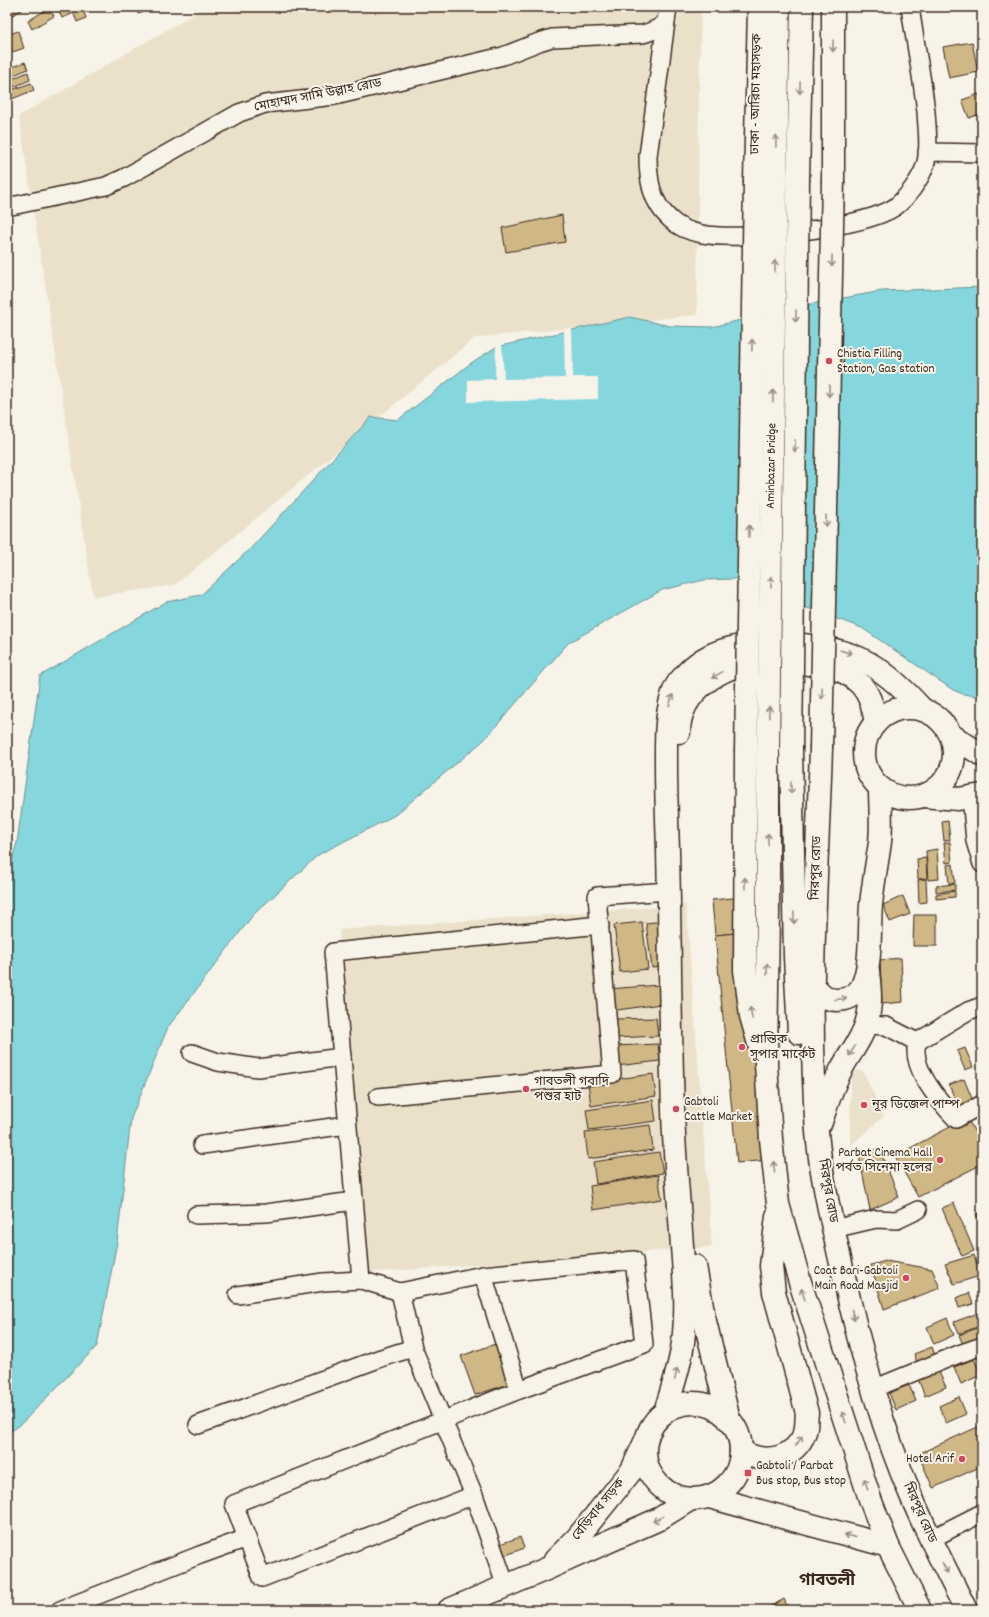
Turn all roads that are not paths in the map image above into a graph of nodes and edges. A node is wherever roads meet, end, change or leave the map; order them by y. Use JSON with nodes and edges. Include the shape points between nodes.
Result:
{"nodes":[{"id":1,"x":759,"y":7,"type":"edge"},
{"id":2,"x":779,"y":7,"type":"edge"},
{"id":3,"x":802,"y":7,"type":"edge"},
{"id":4,"x":832,"y":7,"type":"edge"},
{"id":5,"x":910,"y":7,"type":"edge"},
{"id":6,"x":667,"y":15,"type":"edge"},
{"id":7,"x":927,"y":152,"type":"junction"},
{"id":8,"x":982,"y":153,"type":"edge"},
{"id":9,"x":765,"y":181,"type":"junction"},
{"id":10,"x":7,"y":207,"type":"edge"},
{"id":11,"x":922,"y":709,"type":"junction"},
{"id":12,"x":876,"y":722,"type":"junction"},
{"id":13,"x":951,"y":736,"type":"junction"},
{"id":14,"x":982,"y":755,"type":"edge"},
{"id":15,"x":880,"y":788,"type":"junction"},
{"id":16,"x":976,"y":796,"type":"edge"},
{"id":17,"x":918,"y":797,"type":"junction"},
{"id":18,"x":880,"y":841,"type":"junction"},
{"id":19,"x":982,"y":864,"type":"edge"},
{"id":20,"x":669,"y":891,"type":"junction"},
{"id":21,"x":600,"y":925,"type":"junction"},
{"id":22,"x":795,"y":957,"type":"junction"},
{"id":23,"x":868,"y":960,"type":"junction"},
{"id":24,"x":813,"y":986,"type":"junction"},
{"id":25,"x":982,"y":1006,"type":"edge"},
{"id":26,"x":866,"y":1025,"type":"junction"},
{"id":27,"x":917,"y":1042,"type":"junction"},
{"id":28,"x":192,"y":1053,"type":"dead end"},
{"id":29,"x":342,"y":1057,"type":"junction"},
{"id":30,"x":766,"y":1064,"type":"junction"},
{"id":31,"x":378,"y":1097,"type":"dead end"},
{"id":32,"x":982,"y":1104,"type":"edge"},
{"id":33,"x":347,"y":1125,"type":"junction"},
{"id":34,"x":818,"y":1134,"type":"junction"},
{"id":35,"x":202,"y":1145,"type":"dead end"},
{"id":36,"x":354,"y":1201,"type":"junction"},
{"id":37,"x":778,"y":1204,"type":"junction"},
{"id":38,"x":918,"y":1210,"type":"dead end"},
{"id":39,"x":196,"y":1215,"type":"dead end"},
{"id":40,"x":833,"y":1229,"type":"junction"},
{"id":41,"x":483,"y":1275,"type":"junction"},
{"id":42,"x":361,"y":1280,"type":"junction"},
{"id":43,"x":400,"y":1292,"type":"junction"},
{"id":44,"x":238,"y":1295,"type":"dead end"},
{"id":45,"x":982,"y":1346,"type":"edge"},
{"id":46,"x":413,"y":1348,"type":"junction"},
{"id":47,"x":873,"y":1389,"type":"junction"},
{"id":48,"x":519,"y":1390,"type":"junction"},
{"id":49,"x":665,"y":1412,"type":"junction"},
{"id":50,"x":443,"y":1420,"type":"junction"},
{"id":51,"x":729,"y":1420,"type":"junction"},
{"id":52,"x":198,"y":1425,"type":"dead end"},
{"id":53,"x":646,"y":1442,"type":"junction"},
{"id":54,"x":741,"y":1451,"type":"junction"},
{"id":55,"x":474,"y":1495,"type":"junction"},
{"id":56,"x":700,"y":1498,"type":"junction"},
{"id":57,"x":982,"y":1513,"type":"edge"},
{"id":58,"x":247,"y":1538,"type":"junction"},
{"id":59,"x":931,"y":1539,"type":"junction"},
{"id":60,"x":888,"y":1546,"type":"junction"},
{"id":61,"x":544,"y":1570,"type":"junction"},
{"id":62,"x":506,"y":1586,"type":"junction"},
{"id":63,"x":60,"y":1610,"type":"edge"},
{"id":64,"x":449,"y":1610,"type":"edge"},
{"id":65,"x":920,"y":1610,"type":"edge"},
{"id":66,"x":966,"y":1610,"type":"edge"}],
"edges":[{"from":1,"to":9,"type":"highway","name":"ঢাকা - আরিচা মহাসড়ক"},
{"from":9,"to":2,"type":"highway","name":"ঢাকা - আরিচা মহাসড়ক","one_way":true},
{"from":3,"to":22,"type":"highway","name":"Aminbazar Bridge","one_way":true,"bridge":true,"via":[[791,749]]},
{"from":4,"to":24,"type":"highway","name":"মিরপুর রোড","one_way":true,"bridge":true,"via":[[833,180],[821,748]]},
{"from":5,"to":7,"type":"street","via":[[923,88]]},
{"from":6,"to":7,"type":"street","via":[[648,156],[648,175],[652,193],[659,207],[670,220],[686,229],[724,236],[759,235],[853,223],[875,216],[894,207],[907,195],[925,166]]},
{"from":6,"to":10,"type":"street","name":"মোহাম্মদ সামি উল্লাহ রোড","via":[[653,31],[643,34],[552,38],[503,56],[335,96],[266,104],[239,113],[106,186]]},
{"from":7,"to":8,"type":"street"},
{"from":30,"to":9,"type":"highway","name":"Aminbazar Bridge","one_way":true,"bridge":true,"via":[[768,751]]},
{"from":30,"to":9,"type":"highway","name":"Aminbazar Bridge","one_way":true,"bridge":true,"via":[[751,1016],[745,970],[746,752]]},
{"from":11,"to":12,"type":"highway","via":[[897,709],[885,714]]},
{"from":11,"to":13,"type":"highway","via":[[942,722]]},
{"from":20,"to":11,"type":"highway","one_way":true,"via":[[666,732],[675,686],[695,663],[740,645],[794,644],[846,651],[880,668]]},
{"from":12,"to":15,"type":"highway","via":[[866,740],[864,761],[870,776]]},
{"from":12,"to":51,"type":"highway","one_way":true,"via":[[866,691],[848,674],[832,666],[783,662],[738,666],[722,672],[696,690],[686,704],[679,722],[687,1184],[694,1259],[704,1317]]},
{"from":13,"to":14,"type":"highway"},
{"from":13,"to":17,"type":"highway","via":[[954,760],[950,772],[944,783],[934,791]]},
{"from":15,"to":17,"type":"highway","via":[[900,798]]},
{"from":15,"to":18,"type":"highway"},
{"from":16,"to":17,"type":"highway","via":[[958,799]]},
{"from":16,"to":19,"type":"street","via":[[975,841]]},
{"from":17,"to":18,"type":"highway","via":[[900,811]]},
{"from":18,"to":23,"type":"highway","via":[[871,906]]},
{"from":20,"to":21,"type":"street","via":[[597,896]]},
{"from":49,"to":20,"type":"highway","one_way":true,"via":[[676,1376],[684,1333],[685,1290],[673,1111]]},
{"from":21,"to":29,"type":"street","via":[[333,952]]},
{"from":21,"to":31,"type":"street","via":[[612,1074]]},
{"from":22,"to":24,"type":"highway"},
{"from":22,"to":34,"type":"highway","name":"Aminbazar Bridge","via":[[803,1082]]},
{"from":24,"to":23,"type":"highway","one_way":true,"via":[[832,1000],[849,998],[861,988]]},
{"from":23,"to":26,"type":"highway","via":[[870,998]]},
{"from":24,"to":34,"type":"highway","name":"মিরপুর রোড","via":[[813,1069]]},
{"from":25,"to":27,"type":"street","via":[[968,1011]]},
{"from":26,"to":27,"type":"street","via":[[886,1026]]},
{"from":26,"to":34,"type":"highway","one_way":true,"via":[[832,1089]]},
{"from":27,"to":32,"type":"street","via":[[915,1048],[922,1076],[940,1102],[956,1119]]},
{"from":28,"to":29,"type":"street","via":[[218,1062],[258,1068]]},
{"from":29,"to":33,"type":"street"},
{"from":37,"to":30,"type":"highway","one_way":true},
{"from":33,"to":35,"type":"street"},
{"from":33,"to":36,"type":"street"},
{"from":34,"to":40,"type":"highway","name":"মিরপুর রোড","via":[[824,1186]]},
{"from":36,"to":39,"type":"street","via":[[266,1213]]},
{"from":36,"to":42,"type":"street"},
{"from":54,"to":37,"type":"highway","one_way":true,"via":[[757,1458],[776,1458],[791,1452],[806,1430],[807,1413],[774,1292],[771,1266]]},
{"from":60,"to":37,"type":"highway","one_way":true,"via":[[870,1499],[799,1279]]},
{"from":38,"to":40,"type":"street","via":[[897,1220],[876,1219]]},
{"from":40,"to":47,"type":"highway","name":"মিরপুর রোড","one_way":true,"via":[[851,1310]]},
{"from":41,"to":43,"type":"street"},
{"from":41,"to":48,"type":"street"},
{"from":41,"to":48,"type":"street","via":[[634,1260],[644,1344]]},
{"from":42,"to":43,"type":"street"},
{"from":42,"to":44,"type":"street","via":[[323,1282]]},
{"from":43,"to":46,"type":"street"},
{"from":45,"to":47,"type":"street"},
{"from":46,"to":50,"type":"street"},
{"from":46,"to":52,"type":"street"},
{"from":47,"to":59,"type":"highway","name":"মিরপুর রোড","via":[[890,1443]]},
{"from":48,"to":50,"type":"street"},
{"from":49,"to":51,"type":"highway","via":[[692,1403],[706,1405],[719,1411]]},
{"from":49,"to":53,"type":"highway","via":[[649,1431]]},
{"from":50,"to":55,"type":"street"},
{"from":50,"to":58,"type":"street","via":[[234,1504]]},
{"from":51,"to":54,"type":"highway","via":[[738,1434]]},
{"from":53,"to":56,"type":"highway","via":[[646,1459],[651,1475],[661,1487],[675,1496]]},
{"from":53,"to":61,"type":"highway","name":"বেড়িবাধ সড়ক","via":[[632,1470],[607,1502],[577,1538]]},
{"from":54,"to":56,"type":"highway","via":[[739,1465],[732,1478],[722,1489]]},
{"from":55,"to":58,"type":"street","via":[[262,1578]]},
{"from":55,"to":62,"type":"street"},
{"from":60,"to":56,"type":"highway","one_way":true},
{"from":56,"to":61,"type":"highway","name":"বেড়িবাধ সড়ক","one_way":true},
{"from":57,"to":59,"type":"street"},
{"from":58,"to":63,"type":"street"},
{"from":59,"to":66,"type":"highway","name":"মিরপুর রোড","one_way":true},
{"from":60,"to":65,"type":"highway"},
{"from":61,"to":62,"type":"highway","name":"বেড়িবাধ সড়ক"},
{"from":62,"to":64,"type":"highway","name":"বেড়িবাধ সড়ক"}]}
